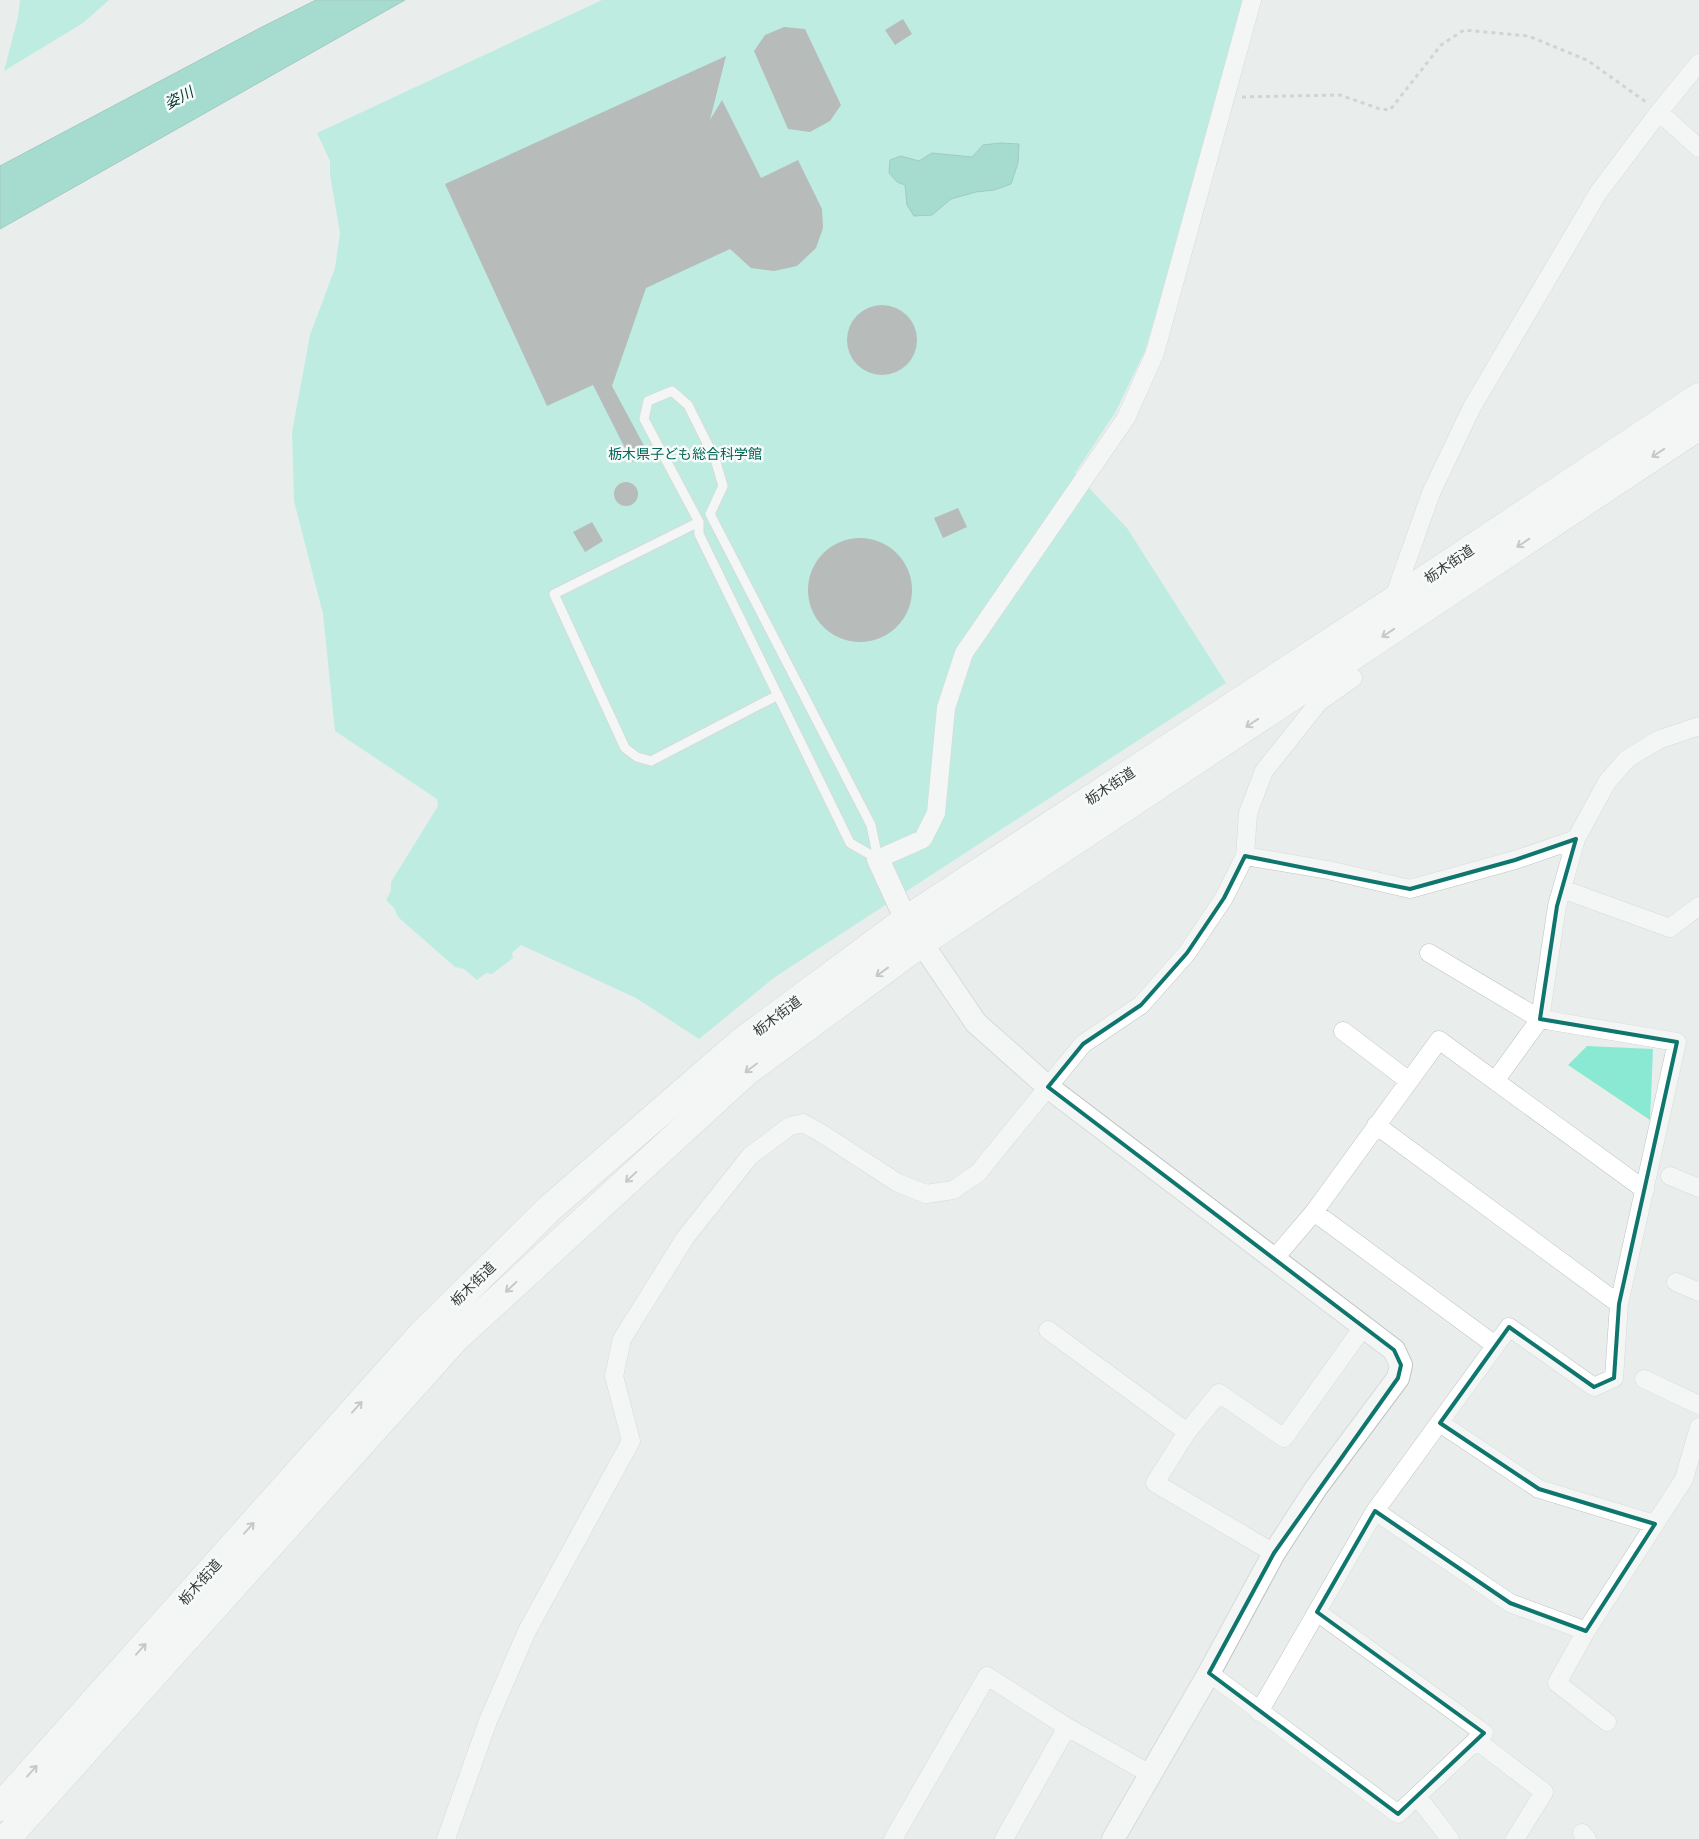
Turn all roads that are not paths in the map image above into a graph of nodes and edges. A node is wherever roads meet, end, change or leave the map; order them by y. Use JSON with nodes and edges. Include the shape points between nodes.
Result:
{"nodes":[{"id":1,"x":1252,"y":0,"type":"edge"},
{"id":2,"x":1699,"y":63,"type":"edge"},
{"id":3,"x":1659,"y":112,"type":"junction"},
{"id":4,"x":1699,"y":148,"type":"edge"},
{"id":5,"x":1699,"y":397,"type":"edge"},
{"id":6,"x":1699,"y":426,"type":"edge"},
{"id":7,"x":699,"y":522,"type":"junction"},
{"id":8,"x":1393,"y":601,"type":"junction"},
{"id":9,"x":1352,"y":678,"type":"dead end"},
{"id":10,"x":778,"y":694,"type":"junction"},
{"id":11,"x":1699,"y":726,"type":"edge"},
{"id":12,"x":1576,"y":839,"type":"junction"},
{"id":13,"x":1245,"y":856,"type":"junction"},
{"id":14,"x":878,"y":859,"type":"junction"},
{"id":15,"x":1562,"y":889,"type":"junction"},
{"id":16,"x":1699,"y":906,"type":"edge"},
{"id":17,"x":906,"y":920,"type":"junction"},
{"id":18,"x":922,"y":943,"type":"junction"},
{"id":19,"x":1429,"y":953,"type":"dead end"},
{"id":20,"x":1540,"y":1019,"type":"junction"},
{"id":21,"x":1342,"y":1032,"type":"dead end"},
{"id":22,"x":1409,"y":1080,"type":"junction"},
{"id":23,"x":1495,"y":1081,"type":"junction"},
{"id":24,"x":1048,"y":1087,"type":"junction"},
{"id":25,"x":1376,"y":1125,"type":"junction"},
{"id":26,"x":1670,"y":1176,"type":"dead end"},
{"id":27,"x":1699,"y":1188,"type":"edge"},
{"id":28,"x":1645,"y":1190,"type":"junction"},
{"id":29,"x":1314,"y":1212,"type":"junction"},
{"id":30,"x":1274,"y":1259,"type":"junction"},
{"id":31,"x":1676,"y":1282,"type":"dead end"},
{"id":32,"x":1699,"y":1292,"type":"edge"},
{"id":33,"x":1619,"y":1304,"type":"junction"},
{"id":34,"x":1363,"y":1327,"type":"junction"},
{"id":35,"x":1048,"y":1330,"type":"dead end"},
{"id":36,"x":1495,"y":1345,"type":"junction"},
{"id":37,"x":1644,"y":1379,"type":"dead end"},
{"id":38,"x":1699,"y":1405,"type":"edge"},
{"id":39,"x":1440,"y":1423,"type":"junction"},
{"id":40,"x":1699,"y":1427,"type":"edge"},
{"id":41,"x":1187,"y":1432,"type":"junction"},
{"id":42,"x":1375,"y":1511,"type":"junction"},
{"id":43,"x":1655,"y":1524,"type":"junction"},
{"id":44,"x":1274,"y":1553,"type":"junction"},
{"id":45,"x":1318,"y":1612,"type":"junction"},
{"id":46,"x":1586,"y":1631,"type":"junction"},
{"id":47,"x":1209,"y":1673,"type":"junction"},
{"id":48,"x":1259,"y":1712,"type":"junction"},
{"id":49,"x":1607,"y":1722,"type":"dead end"},
{"id":50,"x":1067,"y":1727,"type":"junction"},
{"id":51,"x":1476,"y":1740,"type":"junction"},
{"id":52,"x":1150,"y":1774,"type":"junction"},
{"id":53,"x":1417,"y":1796,"type":"junction"},
{"id":54,"x":0,"y":1807,"type":"edge"},
{"id":55,"x":6,"y":1839,"type":"edge"},
{"id":56,"x":446,"y":1839,"type":"edge"},
{"id":57,"x":893,"y":1839,"type":"edge"},
{"id":58,"x":1004,"y":1839,"type":"edge"},
{"id":59,"x":1113,"y":1839,"type":"edge"},
{"id":60,"x":1450,"y":1839,"type":"edge"},
{"id":61,"x":1515,"y":1839,"type":"edge"}],
"edges":[{"from":1,"to":14,"type":"street","via":[[1155,353],[1126,418],[964,653],[946,708],[936,813],[923,839]]},
{"from":2,"to":3,"type":"street"},
{"from":3,"to":4,"type":"street"},
{"from":3,"to":8,"type":"street","via":[[1598,194],[1472,407],[1431,493]]},
{"from":5,"to":8,"type":"highway","name":"栃木街道"},
{"from":6,"to":18,"type":"highway","name":"栃木街道","one_way":true},
{"from":7,"to":10,"type":"lane","via":[[699,534]]},
{"from":7,"to":10,"type":"lane","via":[[554,594],[626,748],[637,757],[651,761]]},
{"from":7,"to":14,"type":"lane","via":[[644,419],[648,401],[672,391],[688,405],[715,459],[723,486],[710,514],[871,825]]},
{"from":8,"to":17,"type":"highway","name":"栃木街道"},
{"from":9,"to":13,"type":"street","via":[[1319,702],[1264,771],[1248,813]]},
{"from":10,"to":14,"type":"lane","via":[[850,843]]},
{"from":11,"to":12,"type":"street","via":[[1658,740],[1627,759],[1607,782]]},
{"from":12,"to":13,"type":"street","via":[[1515,860],[1410,889],[1328,870]]},
{"from":12,"to":15,"type":"street"},
{"from":13,"to":24,"type":"street","via":[[1224,898],[1187,952],[1141,1005],[1083,1044]]},
{"from":14,"to":17,"type":"street"},
{"from":15,"to":16,"type":"street","via":[[1670,928]]},
{"from":15,"to":20,"type":"street"},
{"from":17,"to":18,"type":"street"},
{"from":54,"to":17,"type":"highway","name":"栃木街道","one_way":true,"via":[[422,1334],[550,1208],[740,1043]]},
{"from":18,"to":24,"type":"street","via":[[976,1023]]},
{"from":18,"to":55,"type":"highway","name":"栃木街道","one_way":true,"via":[[746,1072],[454,1339]]},
{"from":19,"to":20,"type":"street"},
{"from":20,"to":23,"type":"street"},
{"from":20,"to":28,"type":"street","via":[[1677,1042]]},
{"from":21,"to":22,"type":"street"},
{"from":22,"to":23,"type":"street","via":[[1439,1040]]},
{"from":22,"to":25,"type":"street"},
{"from":23,"to":28,"type":"street"},
{"from":24,"to":30,"type":"street"},
{"from":24,"to":56,"type":"street","via":[[978,1172],[953,1190],[926,1194],[898,1182],[803,1123],[790,1126],[750,1156],[686,1238],[622,1339],[614,1376],[631,1441],[527,1631],[488,1721]]},
{"from":25,"to":29,"type":"street"},
{"from":25,"to":33,"type":"street"},
{"from":26,"to":27,"type":"street"},
{"from":28,"to":33,"type":"street"},
{"from":29,"to":30,"type":"street"},
{"from":29,"to":36,"type":"street"},
{"from":30,"to":34,"type":"street"},
{"from":31,"to":32,"type":"street"},
{"from":33,"to":36,"type":"street","via":[[1614,1378],[1594,1387],[1509,1327]]},
{"from":34,"to":41,"type":"street","via":[[1284,1438],[1219,1393]]},
{"from":34,"to":44,"type":"street","via":[[1394,1350],[1400,1365],[1398,1378],[1316,1488]]},
{"from":35,"to":41,"type":"street"},
{"from":36,"to":39,"type":"street"},
{"from":37,"to":38,"type":"street"},
{"from":39,"to":42,"type":"street"},
{"from":39,"to":43,"type":"street","via":[[1539,1489]]},
{"from":40,"to":43,"type":"street","via":[[1684,1480]]},
{"from":41,"to":44,"type":"street","via":[[1156,1483]]},
{"from":42,"to":45,"type":"street"},
{"from":42,"to":46,"type":"street","via":[[1510,1603]]},
{"from":43,"to":46,"type":"street"},
{"from":44,"to":47,"type":"street"},
{"from":45,"to":48,"type":"street"},
{"from":45,"to":51,"type":"street","via":[[1484,1733]]},
{"from":46,"to":49,"type":"street","via":[[1557,1683]]},
{"from":47,"to":48,"type":"street"},
{"from":47,"to":52,"type":"street"},
{"from":48,"to":53,"type":"street","via":[[1398,1814]]},
{"from":50,"to":52,"type":"street"},
{"from":50,"to":57,"type":"street","via":[[987,1676]]},
{"from":50,"to":58,"type":"street"},
{"from":51,"to":53,"type":"street"},
{"from":51,"to":61,"type":"street","via":[[1544,1792]]},
{"from":52,"to":59,"type":"street"},
{"from":53,"to":60,"type":"street"}]}
